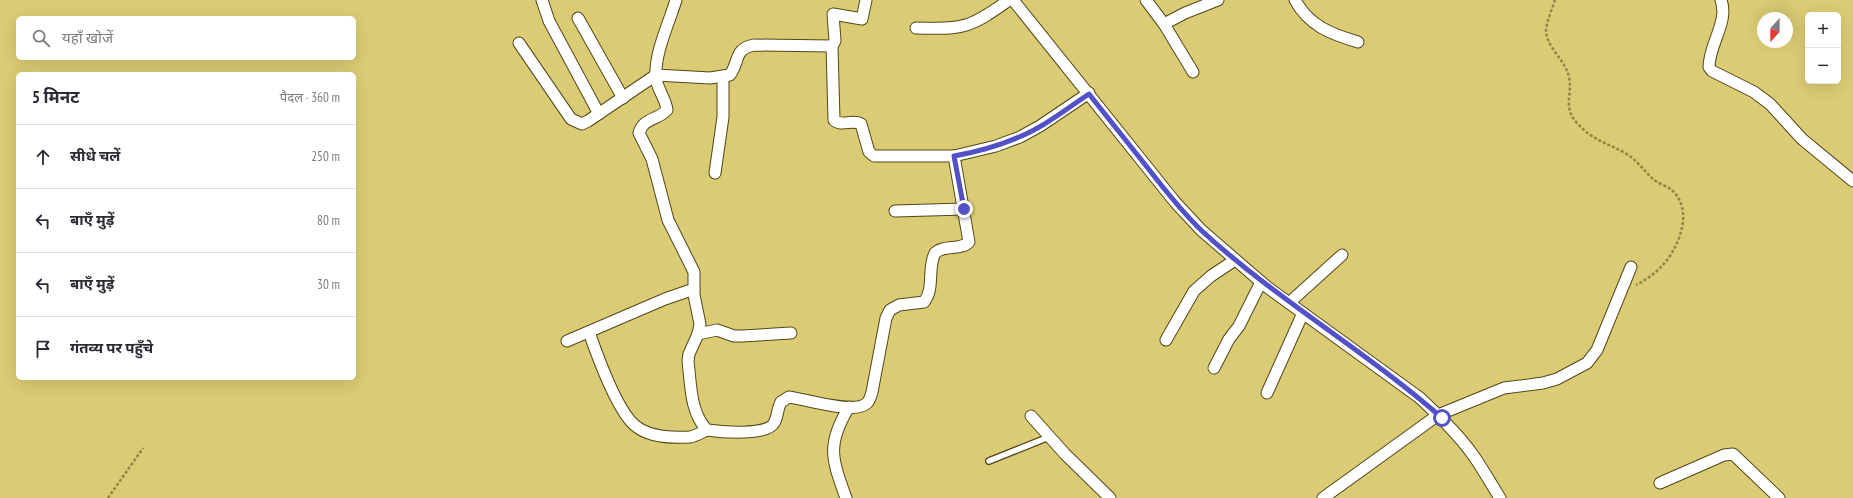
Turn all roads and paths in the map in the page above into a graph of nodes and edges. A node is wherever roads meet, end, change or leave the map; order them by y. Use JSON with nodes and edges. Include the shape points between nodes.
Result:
{"nodes":[{"id":1,"x":542,"y":0,"type":"edge"},
{"id":2,"x":676,"y":0,"type":"edge"},
{"id":3,"x":866,"y":0,"type":"edge"},
{"id":4,"x":1009,"y":0,"type":"edge"},
{"id":5,"x":1014,"y":0,"type":"edge"},
{"id":6,"x":1146,"y":0,"type":"edge"},
{"id":7,"x":1218,"y":0,"type":"edge"},
{"id":8,"x":1294,"y":0,"type":"edge"},
{"id":9,"x":1555,"y":0,"type":"edge"},
{"id":10,"x":1721,"y":0,"type":"edge"},
{"id":11,"x":578,"y":18,"type":"dead end"},
{"id":12,"x":1164,"y":24,"type":"junction"},
{"id":13,"x":916,"y":28,"type":"dead end"},
{"id":14,"x":1358,"y":42,"type":"dead end"},
{"id":15,"x":519,"y":43,"type":"dead end"},
{"id":16,"x":832,"y":46,"type":"junction"},
{"id":17,"x":1193,"y":72,"type":"dead end"},
{"id":18,"x":656,"y":75,"type":"junction"},
{"id":19,"x":723,"y":76,"type":"junction"},
{"id":20,"x":1089,"y":94,"type":"junction"},
{"id":21,"x":623,"y":98,"type":"junction"},
{"id":22,"x":599,"y":114,"type":"junction"},
{"id":23,"x":954,"y":156,"type":"junction"},
{"id":24,"x":714,"y":174,"type":"dead end"},
{"id":25,"x":1853,"y":181,"type":"edge"},
{"id":26,"x":964,"y":209,"type":"junction"},
{"id":27,"x":895,"y":211,"type":"dead end"},
{"id":28,"x":1342,"y":255,"type":"dead end"},
{"id":29,"x":1235,"y":260,"type":"junction"},
{"id":30,"x":1631,"y":267,"type":"dead end"},
{"id":31,"x":1261,"y":282,"type":"junction"},
{"id":32,"x":694,"y":289,"type":"junction"},
{"id":33,"x":1620,"y":293,"type":"junction"},
{"id":34,"x":1289,"y":303,"type":"junction"},
{"id":35,"x":1303,"y":312,"type":"junction"},
{"id":36,"x":589,"y":332,"type":"junction"},
{"id":37,"x":790,"y":333,"type":"dead end"},
{"id":38,"x":698,"y":334,"type":"junction"},
{"id":39,"x":1166,"y":340,"type":"dead end"},
{"id":40,"x":567,"y":341,"type":"dead end"},
{"id":41,"x":1214,"y":368,"type":"dead end"},
{"id":42,"x":1267,"y":393,"type":"dead end"},
{"id":43,"x":849,"y":407,"type":"junction"},
{"id":44,"x":1438,"y":415,"type":"junction"},
{"id":45,"x":1030,"y":416,"type":"dead end"},
{"id":46,"x":707,"y":430,"type":"junction"},
{"id":47,"x":1049,"y":437,"type":"junction"},
{"id":48,"x":143,"y":448,"type":"dead end"},
{"id":49,"x":989,"y":461,"type":"dead end"},
{"id":50,"x":1660,"y":483,"type":"dead end"},
{"id":51,"x":108,"y":498,"type":"edge"},
{"id":52,"x":846,"y":498,"type":"edge"},
{"id":53,"x":1110,"y":498,"type":"edge"},
{"id":54,"x":1323,"y":498,"type":"edge"},
{"id":55,"x":1500,"y":498,"type":"edge"},
{"id":56,"x":1779,"y":498,"type":"edge"}],
"edges":[{"from":1,"to":22,"type":"street","via":[[549,21]]},
{"from":2,"to":18,"type":"street","via":[[660,50]]},
{"from":3,"to":16,"type":"street","via":[[862,19],[833,14],[835,42]]},
{"from":4,"to":13,"type":"street","via":[[965,26]]},
{"from":5,"to":20,"type":"street"},
{"from":6,"to":12,"type":"street"},
{"from":7,"to":12,"type":"street"},
{"from":8,"to":14,"type":"street","via":[[1307,17],[1319,27],[1333,35]]},
{"from":9,"to":33,"type":"path","via":[[1546,32],[1549,42],[1569,75],[1570,114],[1591,136],[1626,153],[1656,181],[1671,190],[1680,200],[1684,214],[1683,227],[1669,260],[1651,278]]},
{"from":10,"to":25,"type":"street","via":[[1724,7],[1709,67],[1770,104],[1802,139]]},
{"from":11,"to":21,"type":"street"},
{"from":12,"to":17,"type":"street"},
{"from":15,"to":22,"type":"street","via":[[571,119],[582,124]]},
{"from":16,"to":19,"type":"street","via":[[745,47],[739,53],[736,66],[730,75]]},
{"from":16,"to":23,"type":"street","via":[[834,120],[838,123],[862,124],[872,156]]},
{"from":18,"to":19,"type":"street","via":[[710,78]]},
{"from":18,"to":21,"type":"street"},
{"from":18,"to":32,"type":"street","via":[[667,110],[663,115],[646,122],[639,133],[652,159],[668,220],[694,272]]},
{"from":19,"to":24,"type":"street","via":[[723,117]]},
{"from":20,"to":23,"type":"street","via":[[1020,137],[996,146]]},
{"from":20,"to":29,"type":"street","via":[[1175,202],[1201,230]]},
{"from":21,"to":22,"type":"street"},
{"from":23,"to":26,"type":"street"},
{"from":26,"to":27,"type":"street"},
{"from":26,"to":43,"type":"street","via":[[969,242],[965,246],[941,249],[934,253],[931,261],[929,295],[924,302],[899,305],[890,310],[886,318],[870,398],[862,406]]},
{"from":28,"to":34,"type":"street"},
{"from":29,"to":31,"type":"street"},
{"from":29,"to":39,"type":"street","via":[[1198,286]]},
{"from":30,"to":33,"type":"street"},
{"from":31,"to":34,"type":"street"},
{"from":31,"to":41,"type":"street"},
{"from":32,"to":36,"type":"street"},
{"from":32,"to":38,"type":"street","via":[[700,324]]},
{"from":33,"to":44,"type":"street","via":[[1598,350],[1587,363],[1557,379],[1504,388]]},
{"from":34,"to":35,"type":"street"},
{"from":35,"to":42,"type":"street"},
{"from":35,"to":44,"type":"street","via":[[1396,380]]},
{"from":36,"to":40,"type":"street"},
{"from":36,"to":46,"type":"street","via":[[604,373],[628,419],[637,428],[650,434],[676,437],[692,436]]},
{"from":37,"to":38,"type":"street","via":[[734,336],[717,330]]},
{"from":38,"to":46,"type":"street","via":[[688,361],[693,406],[700,423]]},
{"from":43,"to":46,"type":"street","via":[[789,397],[781,402],[774,424],[768,428],[747,432]]},
{"from":43,"to":52,"type":"street","via":[[837,427],[833,443],[836,466]]},
{"from":44,"to":54,"type":"street"},
{"from":44,"to":55,"type":"street","via":[[1473,455]]},
{"from":45,"to":47,"type":"street"},
{"from":47,"to":49,"type":"lane"},
{"from":47,"to":53,"type":"street"},
{"from":48,"to":51,"type":"path"},
{"from":50,"to":56,"type":"street","via":[[1724,455],[1732,454]]}]}
